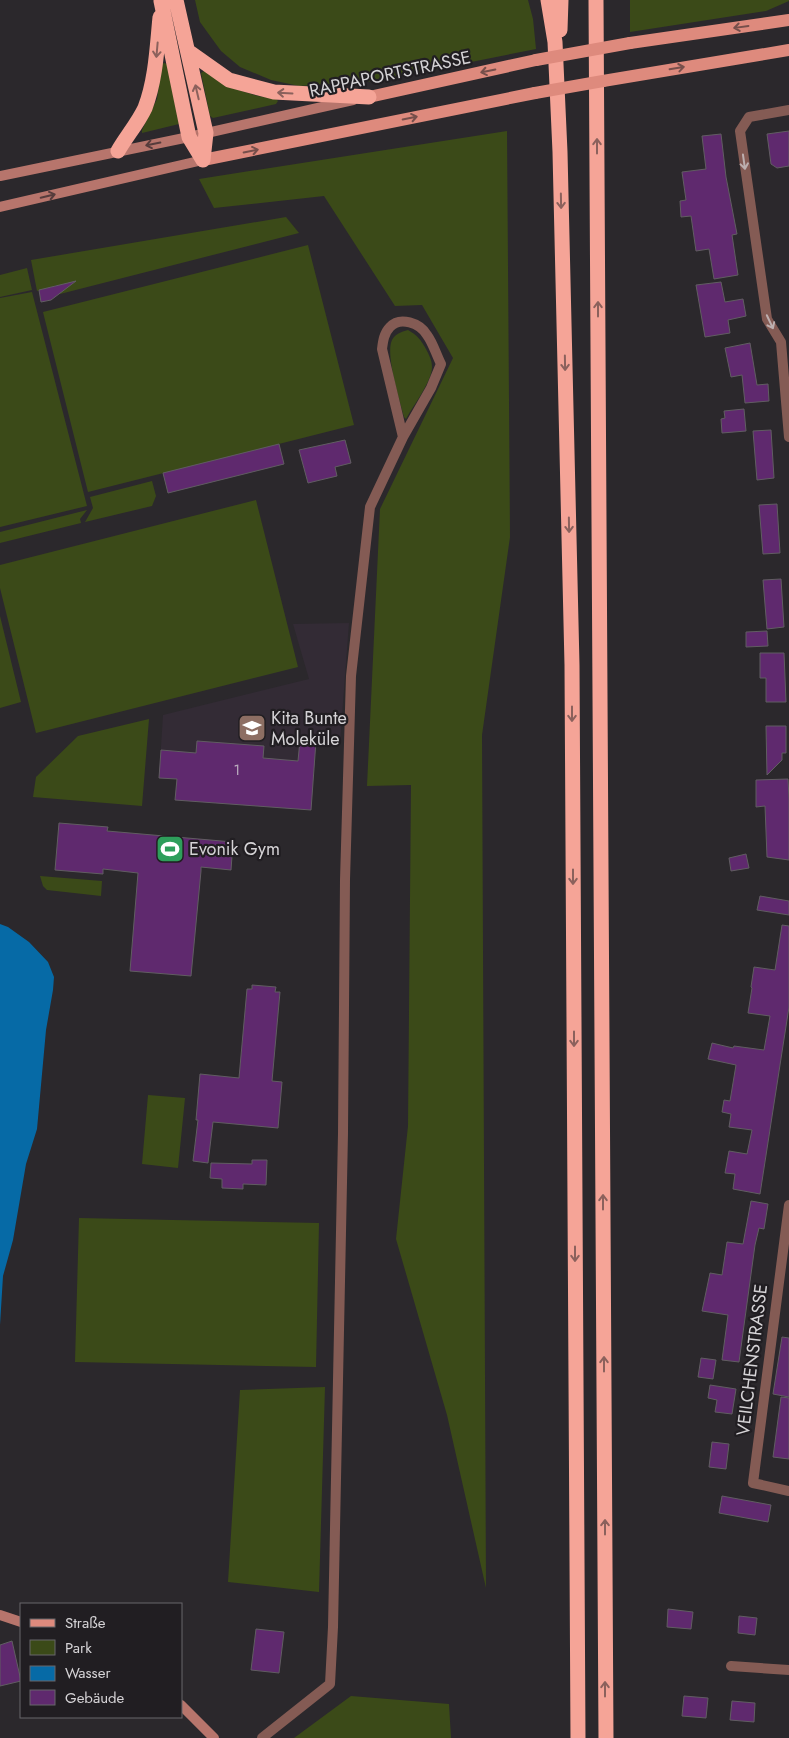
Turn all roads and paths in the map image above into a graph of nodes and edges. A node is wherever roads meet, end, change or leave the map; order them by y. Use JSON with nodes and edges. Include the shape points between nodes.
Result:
{"nodes":[{"id":1,"x":166,"y":0,"type":"edge"},
{"id":2,"x":548,"y":0,"type":"edge"},
{"id":3,"x":561,"y":0,"type":"edge"},
{"id":4,"x":596,"y":0,"type":"edge"},
{"id":5,"x":605,"y":0,"type":"edge"},
{"id":6,"x":789,"y":20,"type":"edge"},
{"id":7,"x":596,"y":28,"type":"junction"},
{"id":8,"x":789,"y":50,"type":"edge"},
{"id":9,"x":188,"y":51,"type":"junction"},
{"id":10,"x":368,"y":97,"type":"junction"},
{"id":11,"x":789,"y":110,"type":"edge"},
{"id":12,"x":206,"y":133,"type":"junction"},
{"id":13,"x":189,"y":137,"type":"junction"},
{"id":14,"x":118,"y":151,"type":"junction"},
{"id":15,"x":560,"y":152,"type":"junction"},
{"id":16,"x":203,"y":160,"type":"junction"},
{"id":17,"x":0,"y":176,"type":"edge"},
{"id":18,"x":0,"y":207,"type":"edge"},
{"id":19,"x":785,"y":342,"type":"edge"},
{"id":20,"x":404,"y":437,"type":"junction"},
{"id":21,"x":789,"y":437,"type":"edge"},
{"id":22,"x":789,"y":1211,"type":"edge"},
{"id":23,"x":789,"y":1491,"type":"edge"},
{"id":24,"x":0,"y":1615,"type":"edge"},
{"id":25,"x":20,"y":1622,"type":"edge"},
{"id":26,"x":732,"y":1666,"type":"dead end"},
{"id":27,"x":789,"y":1670,"type":"edge"},
{"id":28,"x":182,"y":1705,"type":"edge"},
{"id":29,"x":214,"y":1738,"type":"edge"},
{"id":30,"x":262,"y":1738,"type":"edge"},
{"id":31,"x":578,"y":1738,"type":"edge"},
{"id":32,"x":606,"y":1738,"type":"edge"}],
"edges":[{"from":1,"to":9,"type":"highway"},
{"from":1,"to":13,"type":"highway"},
{"from":1,"to":14,"type":"highway","one_way":true,"via":[[151,88],[144,110]]},
{"from":2,"to":15,"type":"highway","via":[[554,42]]},
{"from":3,"to":15,"type":"highway"},
{"from":4,"to":7,"type":"highway"},
{"from":5,"to":7,"type":"highway"},
{"from":6,"to":10,"type":"main road","name":"RAPPAPORTSTRASSE","one_way":true,"bridge":true,"via":[[536,60]]},
{"from":32,"to":7,"type":"highway","one_way":true},
{"from":16,"to":8,"type":"main road","one_way":true,"bridge":true,"via":[[535,93]]},
{"from":10,"to":9,"type":"highway","one_way":true,"via":[[274,92],[229,80]]},
{"from":12,"to":9,"type":"highway","one_way":true},
{"from":10,"to":12,"type":"main road","name":"RAPPAPORTSTRASSE"},
{"from":11,"to":19,"type":"street","one_way":true,"via":[[749,116],[740,131],[767,319]]},
{"from":12,"to":13,"type":"main road","name":"RAPPAPORTSTRASSE"},
{"from":12,"to":16,"type":"highway"},
{"from":13,"to":14,"type":"main road","name":"RAPPAPORTSTRASSE","one_way":true},
{"from":13,"to":16,"type":"highway"},
{"from":14,"to":17,"type":"main road","name":"RAPPAPORTSTRASSE"},
{"from":15,"to":31,"type":"highway","one_way":true,"via":[[572,665]]},
{"from":18,"to":16,"type":"main road","one_way":true},
{"from":19,"to":21,"type":"street"},
{"from":20,"to":20,"type":"street","via":[[382,349],[384,336],[391,326],[401,321],[414,324],[426,333],[441,364]]},
{"from":20,"to":30,"type":"street","via":[[370,508],[351,676],[344,880],[343,1133],[330,1684]]},
{"from":22,"to":23,"type":"street","name":"VEILCHENSTRASSE","via":[[752,1483]]},
{"from":24,"to":25,"type":"main road"},
{"from":26,"to":27,"type":"street"},
{"from":28,"to":29,"type":"main road"}]}
